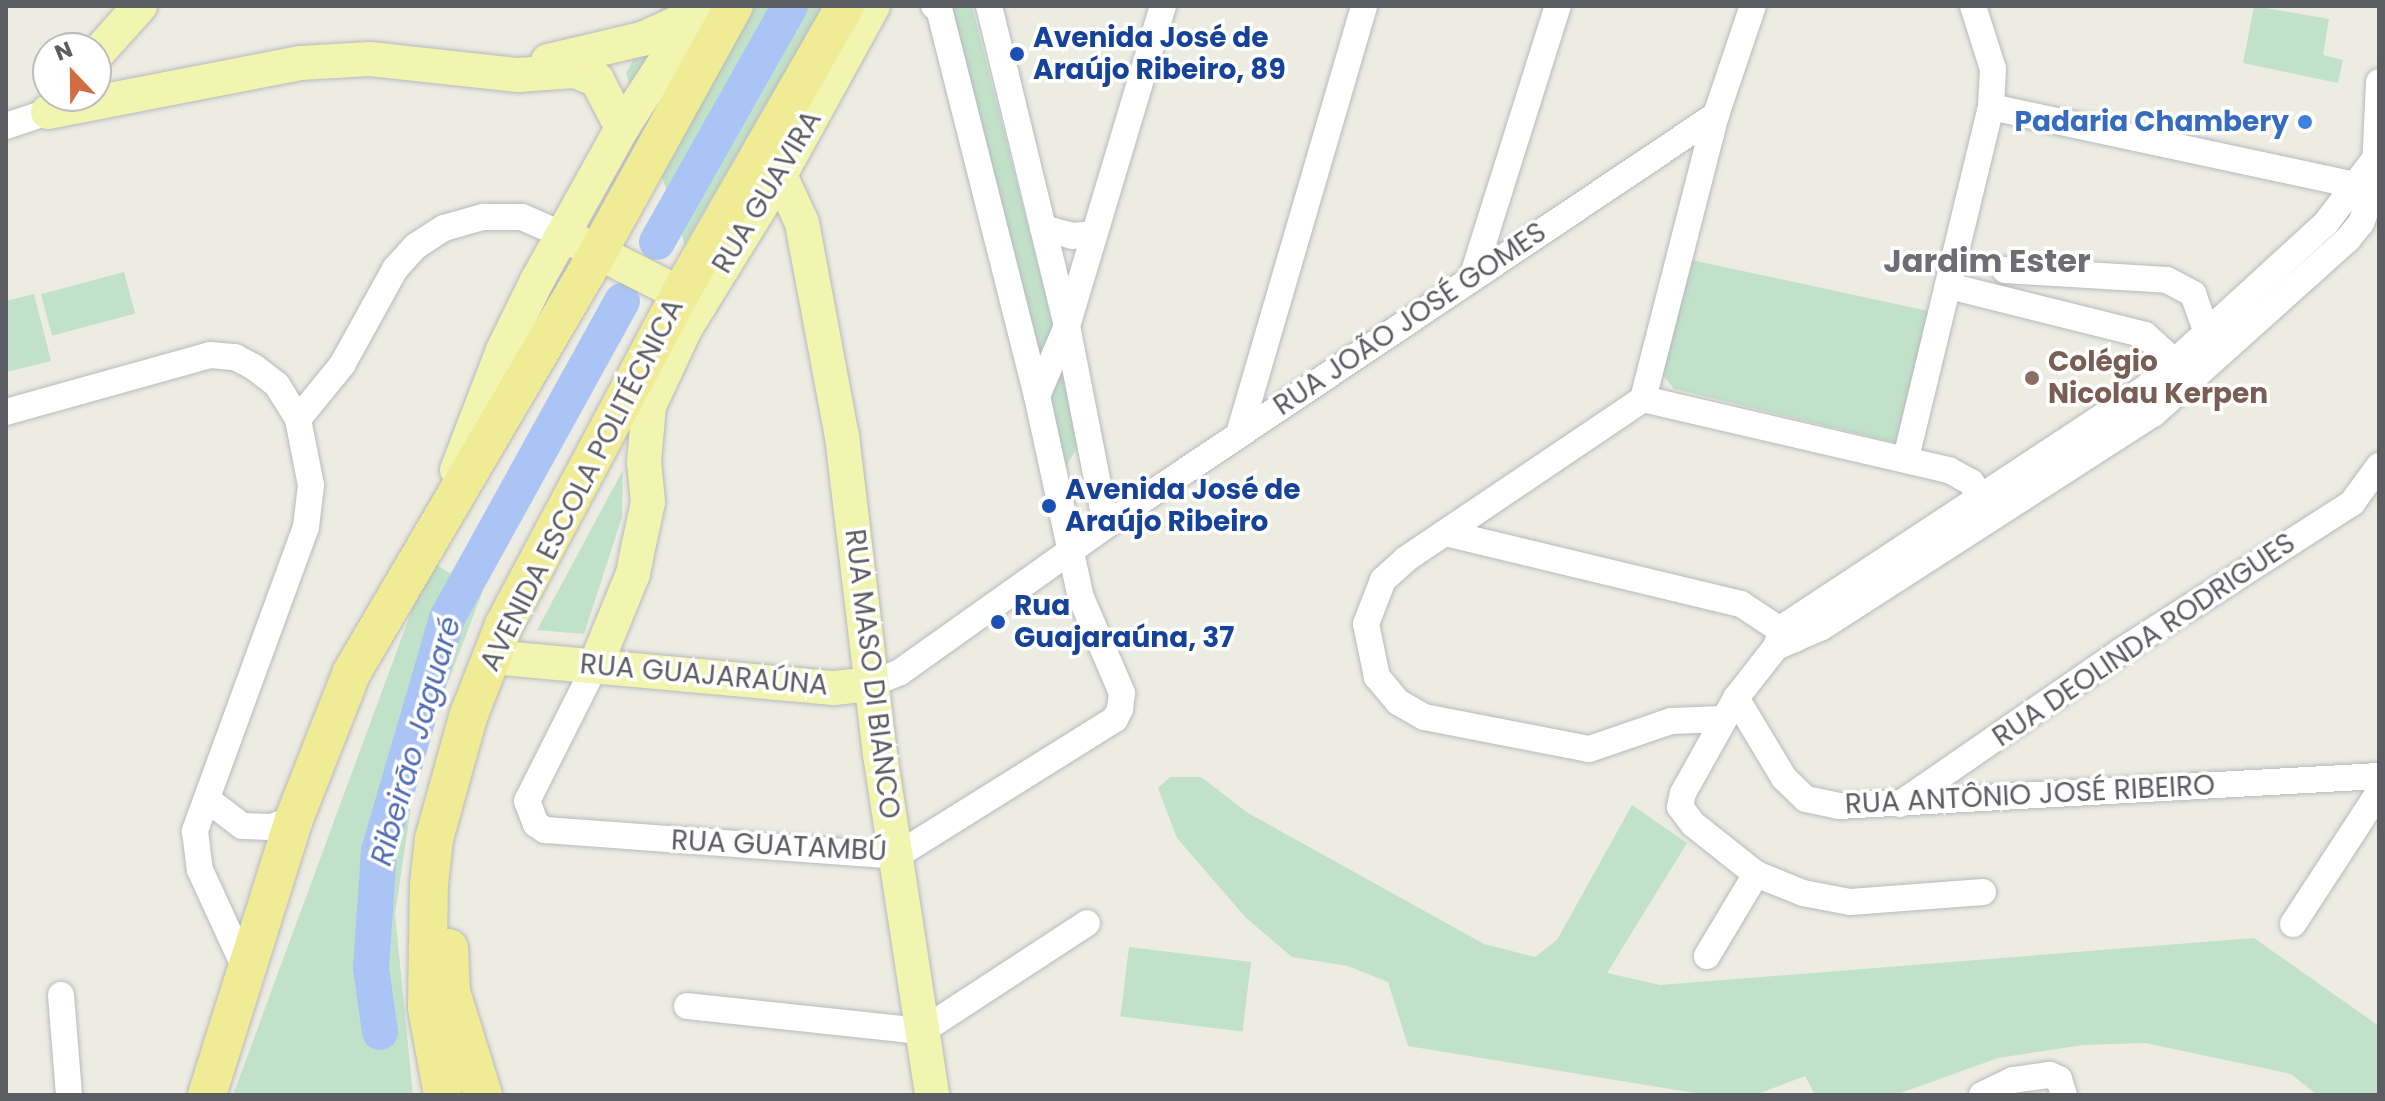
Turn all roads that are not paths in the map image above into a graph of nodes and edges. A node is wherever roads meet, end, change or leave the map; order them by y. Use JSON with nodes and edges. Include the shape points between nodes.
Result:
{"nodes":[{"id":1,"x":140,"y":6,"type":"edge"},
{"id":2,"x":734,"y":6,"type":"edge"},
{"id":3,"x":845,"y":6,"type":"edge"},
{"id":4,"x":873,"y":6,"type":"edge"},
{"id":5,"x":989,"y":6,"type":"edge"},
{"id":6,"x":1163,"y":6,"type":"edge"},
{"id":7,"x":1364,"y":6,"type":"edge"},
{"id":8,"x":1558,"y":6,"type":"edge"},
{"id":9,"x":1753,"y":6,"type":"edge"},
{"id":10,"x":1973,"y":6,"type":"edge"},
{"id":11,"x":939,"y":7,"type":"edge"},
{"id":12,"x":696,"y":12,"type":"edge"},
{"id":13,"x":112,"y":37,"type":"edge"},
{"id":14,"x":826,"y":66,"type":"junction"},
{"id":15,"x":485,"y":69,"type":"junction"},
{"id":16,"x":2379,"y":82,"type":"edge"},
{"id":17,"x":112,"y":95,"type":"edge"},
{"id":18,"x":1991,"y":107,"type":"junction"},
{"id":19,"x":37,"y":112,"type":"edge"},
{"id":20,"x":1716,"y":115,"type":"junction"},
{"id":21,"x":6,"y":126,"type":"edge"},
{"id":22,"x":622,"y":128,"type":"junction"},
{"id":23,"x":780,"y":175,"type":"junction"},
{"id":24,"x":2370,"y":188,"type":"edge"},
{"id":25,"x":586,"y":191,"type":"junction"},
{"id":26,"x":751,"y":220,"type":"junction"},
{"id":27,"x":1043,"y":228,"type":"junction"},
{"id":28,"x":561,"y":234,"type":"junction"},
{"id":29,"x":1093,"y":234,"type":"junction"},
{"id":30,"x":806,"y":253,"type":"junction"},
{"id":31,"x":606,"y":256,"type":"junction"},
{"id":32,"x":2005,"y":270,"type":"dead end"},
{"id":33,"x":1472,"y":278,"type":"junction"},
{"id":34,"x":1949,"y":286,"type":"junction"},
{"id":35,"x":678,"y":293,"type":"junction"},
{"id":36,"x":1067,"y":326,"type":"junction"},
{"id":37,"x":2203,"y":333,"type":"junction"},
{"id":38,"x":2218,"y":356,"type":"junction"},
{"id":39,"x":2184,"y":369,"type":"junction"},
{"id":40,"x":1037,"y":396,"type":"junction"},
{"id":41,"x":1643,"y":399,"type":"junction"},
{"id":42,"x":6,"y":412,"type":"edge"},
{"id":43,"x":298,"y":419,"type":"junction"},
{"id":44,"x":1239,"y":434,"type":"junction"},
{"id":45,"x":1906,"y":458,"type":"junction"},
{"id":46,"x":2379,"y":466,"type":"edge"},
{"id":47,"x":1992,"y":498,"type":"junction"},
{"id":48,"x":438,"y":519,"type":"junction"},
{"id":49,"x":1106,"y":524,"type":"junction"},
{"id":50,"x":1445,"y":533,"type":"junction"},
{"id":51,"x":1069,"y":550,"type":"junction"},
{"id":52,"x":1785,"y":639,"type":"junction"},
{"id":53,"x":491,"y":657,"type":"junction"},
{"id":54,"x":596,"y":664,"type":"junction"},
{"id":55,"x":871,"y":684,"type":"junction"},
{"id":56,"x":1729,"y":709,"type":"junction"},
{"id":57,"x":2379,"y":776,"type":"edge"},
{"id":58,"x":533,"y":782,"type":"joint"},
{"id":59,"x":2379,"y":792,"type":"edge"},
{"id":60,"x":207,"y":799,"type":"junction"},
{"id":61,"x":1900,"y":804,"type":"junction"},
{"id":62,"x":294,"y":819,"type":"junction"},
{"id":63,"x":434,"y":839,"type":"junction"},
{"id":64,"x":896,"y":856,"type":"junction"},
{"id":65,"x":1756,"y":874,"type":"junction"},
{"id":66,"x":1983,"y":892,"type":"dead end"},
{"id":67,"x":1087,"y":923,"type":"dead end"},
{"id":68,"x":2293,"y":924,"type":"dead end"},
{"id":69,"x":1707,"y":956,"type":"dead end"},
{"id":70,"x":245,"y":968,"type":"junction"},
{"id":71,"x":61,"y":995,"type":"dead end"},
{"id":72,"x":687,"y":1006,"type":"dead end"},
{"id":73,"x":922,"y":1031,"type":"junction"},
{"id":74,"x":69,"y":1095,"type":"edge"},
{"id":75,"x":207,"y":1095,"type":"edge"},
{"id":76,"x":443,"y":1095,"type":"edge"},
{"id":77,"x":483,"y":1095,"type":"edge"},
{"id":78,"x":932,"y":1095,"type":"edge"},
{"id":79,"x":1982,"y":1095,"type":"edge"},
{"id":80,"x":2064,"y":1095,"type":"edge"}],
"edges":[{"from":1,"to":13,"type":"main road"},
{"from":2,"to":31,"type":"highway"},
{"from":3,"to":14,"type":"highway","name":"AVENIDA ESCOLA POLITÉCNICA"},
{"from":4,"to":14,"type":"main road","name":"RUA GUAVIRA"},
{"from":5,"to":27,"type":"street"},
{"from":6,"to":29,"type":"street"},
{"from":7,"to":44,"type":"street"},
{"from":8,"to":33,"type":"street"},
{"from":9,"to":20,"type":"street"},
{"from":10,"to":18,"type":"street","via":[[1993,69]]},
{"from":11,"to":40,"type":"street"},
{"from":12,"to":15,"type":"main road","via":[[642,39],[555,61]]},
{"from":12,"to":22,"type":"main road"},
{"from":14,"to":23,"type":"main road","name":"RUA GUAVIRA"},
{"from":14,"to":35,"type":"highway","name":"AVENIDA ESCOLA POLITÉCNICA"},
{"from":15,"to":17,"type":"main road","via":[[336,59]]},
{"from":15,"to":22,"type":"main road","via":[[518,75],[575,71],[597,80]]},
{"from":16,"to":24,"type":"street"},
{"from":18,"to":24,"type":"street"},
{"from":18,"to":34,"type":"street"},
{"from":19,"to":21,"type":"street"},
{"from":20,"to":33,"type":"street","name":"RUA JOÃO JOSÉ GOMES"},
{"from":20,"to":41,"type":"street"},
{"from":22,"to":25,"type":"main road"},
{"from":23,"to":26,"type":"main road","name":"RUA GUAVIRA"},
{"from":23,"to":30,"type":"main road","name":"RUA MASO DI BIANCO","via":[[802,223]]},
{"from":24,"to":37,"type":"street"},
{"from":24,"to":38,"type":"street","via":[[2361,223],[2348,239]]},
{"from":25,"to":28,"type":"main road"},
{"from":25,"to":31,"type":"main road","via":[[588,226]]},
{"from":26,"to":30,"type":"main road","via":[[776,225]]},
{"from":26,"to":35,"type":"main road","name":"RUA GUAVIRA"},
{"from":27,"to":29,"type":"street","via":[[1072,236]]},
{"from":27,"to":36,"type":"street"},
{"from":28,"to":31,"type":"main road"},
{"from":28,"to":43,"type":"street","via":[[522,217],[483,217],[444,228],[416,246],[395,269],[342,365]]},
{"from":28,"to":48,"type":"main road","via":[[503,350]]},
{"from":29,"to":36,"type":"street"},
{"from":30,"to":55,"type":"main road","name":"RUA MASO DI BIANCO","via":[[842,436]]},
{"from":31,"to":35,"type":"main road"},
{"from":31,"to":48,"type":"highway"},
{"from":32,"to":37,"type":"street","via":[[2167,280],[2193,294]]},
{"from":33,"to":44,"type":"street","name":"RUA JOÃO JOSÉ GOMES"},
{"from":34,"to":39,"type":"street","via":[[2145,335]]},
{"from":34,"to":45,"type":"street"},
{"from":35,"to":53,"type":"highway","name":"AVENIDA ESCOLA POLITÉCNICA"},
{"from":35,"to":54,"type":"main road","name":"RUA GUAVIRA","via":[[649,406],[644,462],[648,502],[633,574]]},
{"from":36,"to":40,"type":"street"},
{"from":36,"to":49,"type":"street"},
{"from":37,"to":38,"type":"street"},
{"from":37,"to":39,"type":"street"},
{"from":38,"to":39,"type":"street"},
{"from":39,"to":47,"type":"street","via":[[2127,402]]},
{"from":39,"to":47,"type":"street","via":[[2153,414],[2024,498]]},
{"from":40,"to":51,"type":"street"},
{"from":41,"to":45,"type":"street"},
{"from":41,"to":50,"type":"street"},
{"from":42,"to":43,"type":"street","via":[[210,355],[235,357],[254,367],[277,385]]},
{"from":43,"to":60,"type":"street","via":[[311,485],[306,527]]},
{"from":44,"to":49,"type":"street","name":"RUA JOÃO JOSÉ GOMES"},
{"from":45,"to":47,"type":"street","via":[[1964,475]]},
{"from":46,"to":61,"type":"street","name":"RUA DEOLINDA RODRIGUES","via":[[2352,503],[2120,652]]},
{"from":47,"to":52,"type":"street"},
{"from":48,"to":62,"type":"highway","via":[[352,672]]},
{"from":49,"to":51,"type":"street","name":"RUA GUAJARAÚNA"},
{"from":50,"to":52,"type":"street","via":[[1741,604]]},
{"from":50,"to":56,"type":"street","via":[[1383,580],[1369,610],[1369,656],[1377,677],[1398,702],[1424,717],[1589,749],[1671,721]]},
{"from":51,"to":55,"type":"street","name":"RUA GUAJARAÚNA","via":[[900,672]]},
{"from":51,"to":64,"type":"street","name":"RUA GUATAMBÚ","via":[[1081,598],[1122,693],[1115,719]]},
{"from":52,"to":56,"type":"street"},
{"from":53,"to":54,"type":"main road","name":"RUA GUAJARAÚNA"},
{"from":53,"to":63,"type":"highway","name":"AVENIDA ESCOLA POLITÉCNICA","via":[[459,742]]},
{"from":54,"to":55,"type":"main road","name":"RUA GUAJARAÚNA","via":[[834,688]]},
{"from":54,"to":58,"type":"street","name":"RUA GUAVIRA"},
{"from":55,"to":64,"type":"main road","name":"RUA MASO DI BIANCO"},
{"from":56,"to":61,"type":"street","name":"RUA ANTÔNIO JOSÉ RIBEIRO","via":[[1806,799],[1839,806]]},
{"from":56,"to":65,"type":"street","via":[[1680,807],[1693,824]]},
{"from":57,"to":61,"type":"street","name":"RUA ANTÔNIO JOSÉ RIBEIRO"},
{"from":58,"to":64,"type":"street","name":"RUA GUATAMBÚ","via":[[527,809],[545,830]]},
{"from":59,"to":68,"type":"street"},
{"from":60,"to":62,"type":"street","via":[[242,826],[271,827]]},
{"from":60,"to":70,"type":"street","via":[[195,831],[198,860]]},
{"from":62,"to":70,"type":"highway"},
{"from":63,"to":76,"type":"highway","name":"AVENIDA ESCOLA POLITÉCNICA","via":[[427,1008]]},
{"from":63,"to":77,"type":"highway","via":[[448,892],[451,992]]},
{"from":64,"to":73,"type":"main road","name":"RUA MASO DI BIANCO"},
{"from":65,"to":66,"type":"street","via":[[1803,893],[1850,902]]},
{"from":65,"to":69,"type":"street"},
{"from":67,"to":73,"type":"street"},
{"from":70,"to":75,"type":"highway"},
{"from":71,"to":74,"type":"street"},
{"from":72,"to":73,"type":"street"},
{"from":73,"to":78,"type":"main road","name":"RUA MASO DI BIANCO"},
{"from":79,"to":80,"type":"street","via":[[2013,1080],[2050,1075],[2059,1079]]}]}
